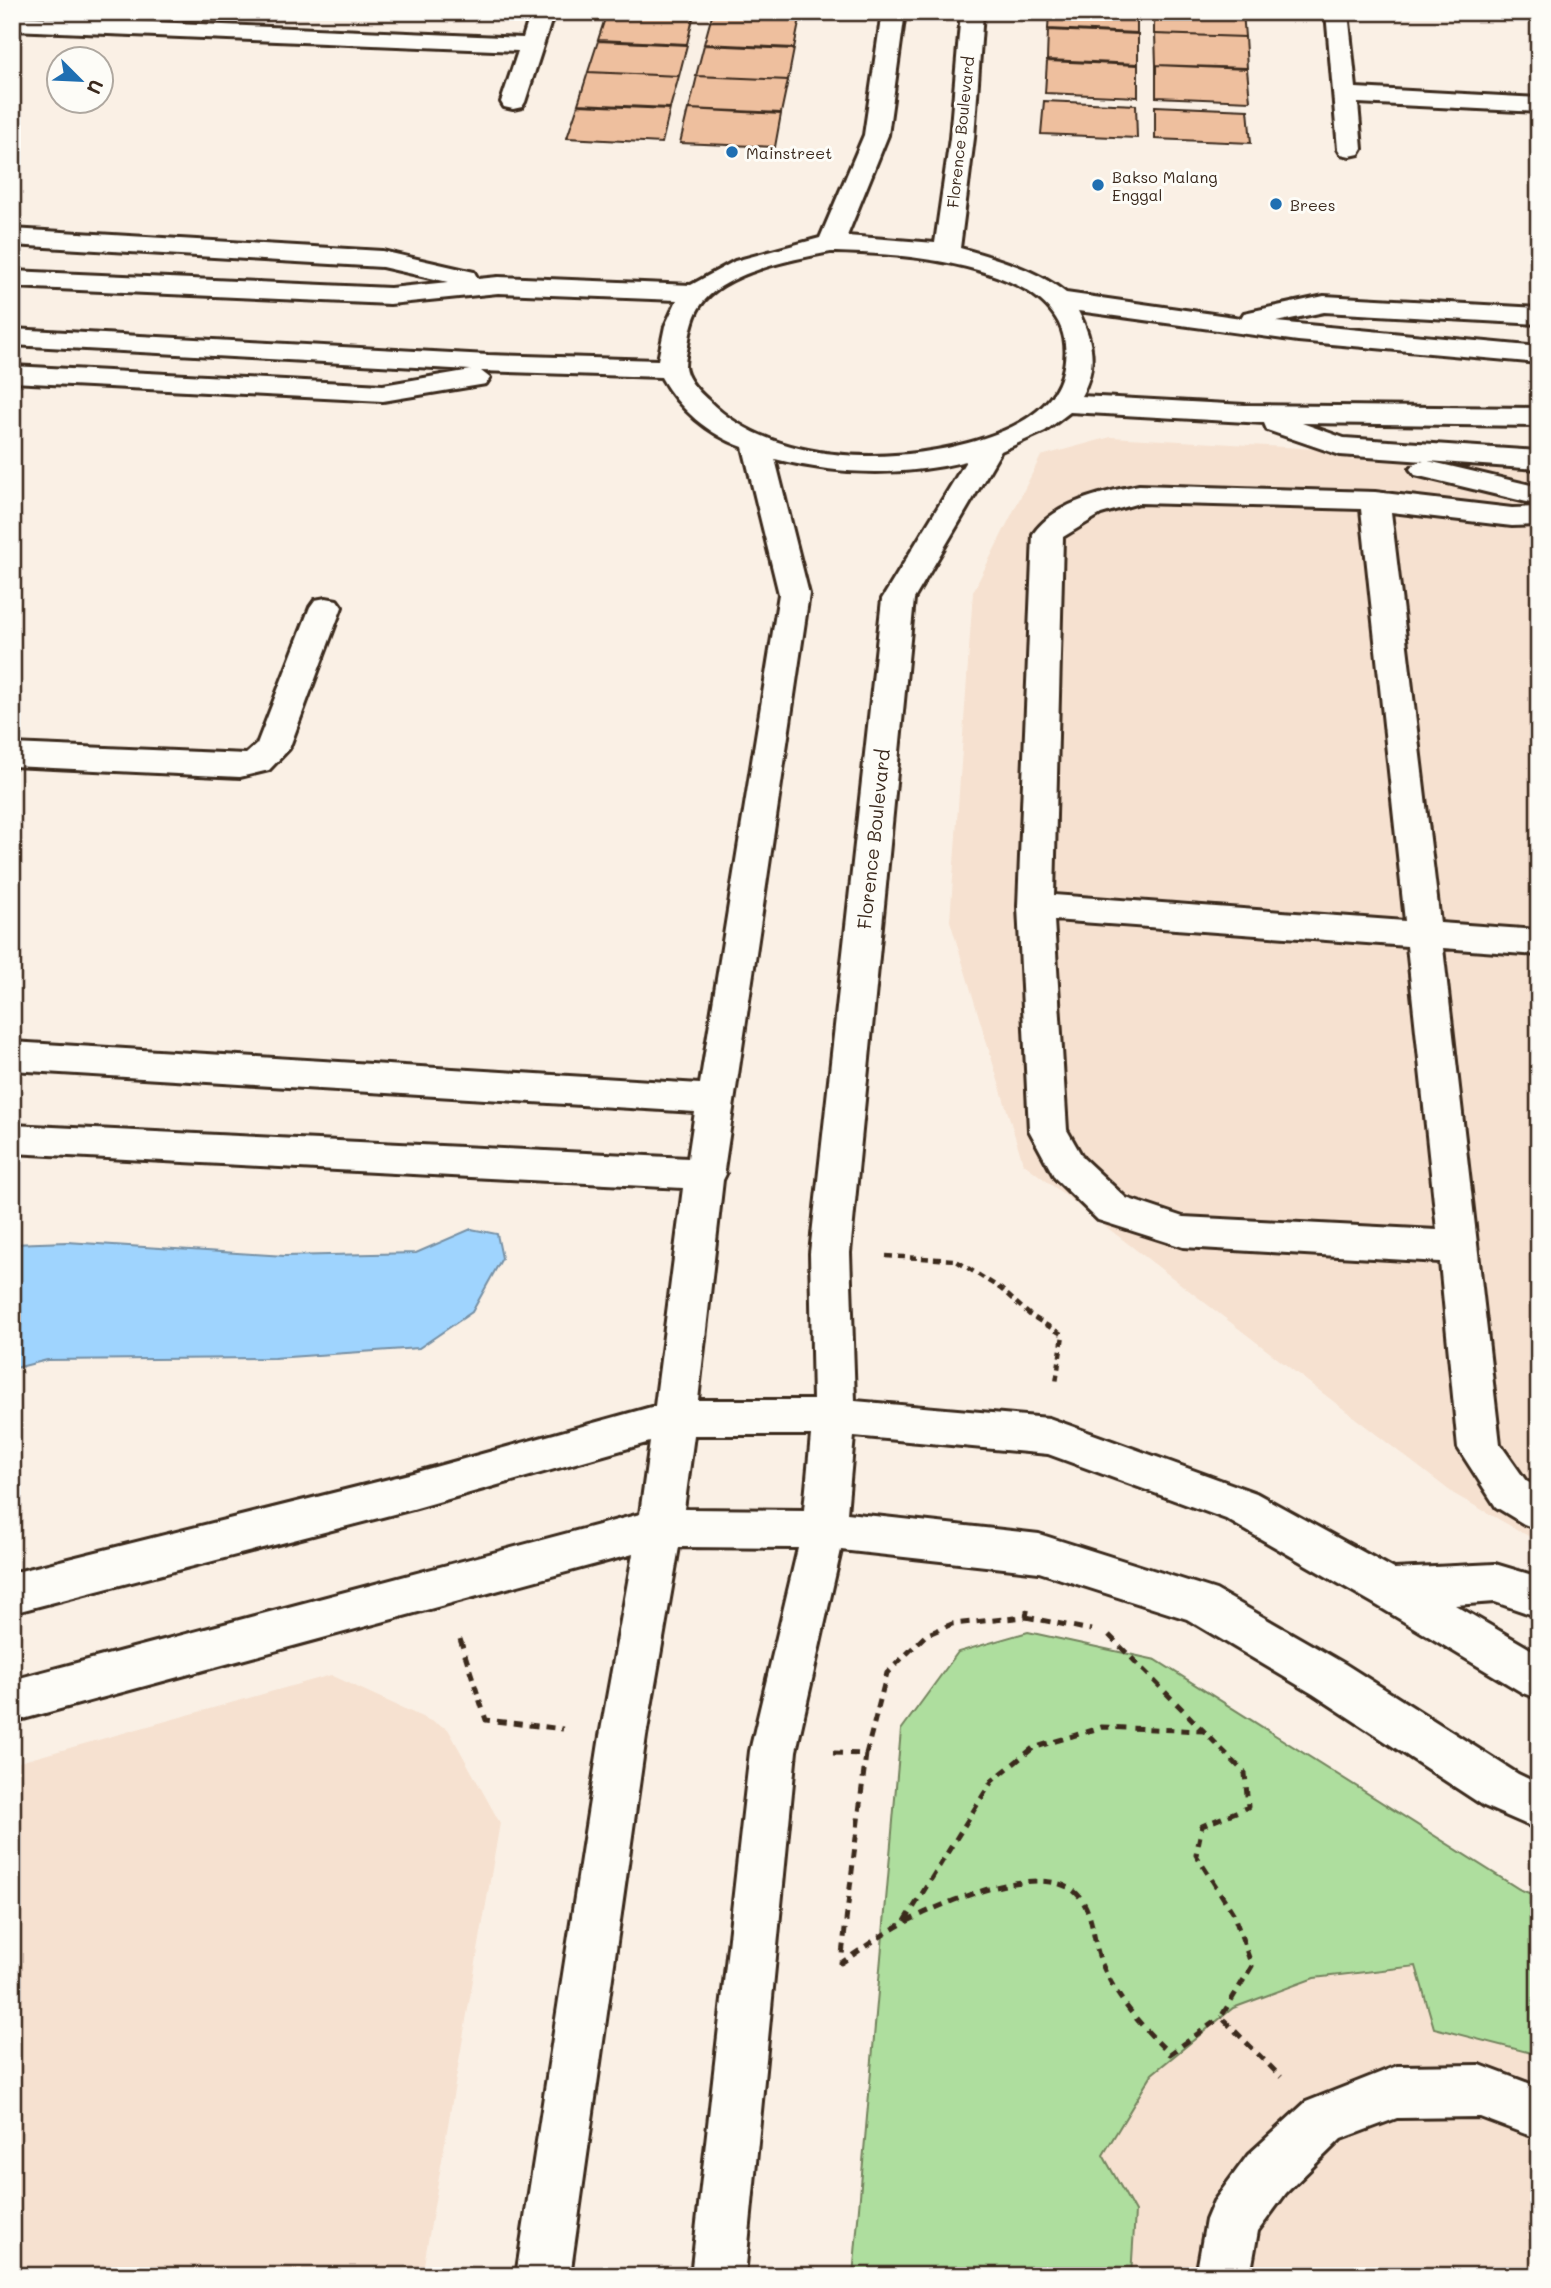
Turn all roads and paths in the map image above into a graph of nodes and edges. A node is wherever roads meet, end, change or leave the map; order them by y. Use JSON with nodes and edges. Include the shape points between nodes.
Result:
{"nodes":[{"id":1,"x":543,"y":12,"type":"edge"},
{"id":2,"x":894,"y":12,"type":"edge"},
{"id":3,"x":972,"y":12,"type":"edge"},
{"id":4,"x":1336,"y":12,"type":"edge"},
{"id":5,"x":12,"y":23,"type":"edge"},
{"id":6,"x":532,"y":45,"type":"junction"},
{"id":7,"x":1347,"y":95,"type":"junction"},
{"id":8,"x":513,"y":102,"type":"dead end"},
{"id":9,"x":1539,"y":104,"type":"edge"},
{"id":10,"x":1350,"y":149,"type":"dead end"},
{"id":11,"x":12,"y":237,"type":"edge"},
{"id":12,"x":831,"y":244,"type":"junction"},
{"id":13,"x":947,"y":251,"type":"junction"},
{"id":14,"x":12,"y":279,"type":"edge"},
{"id":15,"x":498,"y":285,"type":"junction"},
{"id":16,"x":696,"y":293,"type":"junction"},
{"id":17,"x":1058,"y":300,"type":"junction"},
{"id":18,"x":1539,"y":316,"type":"edge"},
{"id":19,"x":1222,"y":326,"type":"junction"},
{"id":20,"x":12,"y":337,"type":"edge"},
{"id":21,"x":1539,"y":355,"type":"edge"},
{"id":22,"x":554,"y":365,"type":"junction"},
{"id":23,"x":671,"y":369,"type":"junction"},
{"id":24,"x":12,"y":374,"type":"edge"},
{"id":25,"x":1063,"y":403,"type":"junction"},
{"id":26,"x":1245,"y":414,"type":"junction"},
{"id":27,"x":1539,"y":417,"type":"edge"},
{"id":28,"x":756,"y":443,"type":"junction"},
{"id":29,"x":1340,"y":446,"type":"junction"},
{"id":30,"x":988,"y":449,"type":"junction"},
{"id":31,"x":1539,"y":460,"type":"edge"},
{"id":32,"x":1539,"y":496,"type":"edge"},
{"id":33,"x":1375,"y":501,"type":"junction"},
{"id":34,"x":1539,"y":516,"type":"edge"},
{"id":35,"x":326,"y":607,"type":"dead end"},
{"id":36,"x":12,"y":755,"type":"edge"},
{"id":37,"x":1036,"y":906,"type":"junction"},
{"id":38,"x":1422,"y":936,"type":"junction"},
{"id":39,"x":1539,"y":943,"type":"edge"},
{"id":40,"x":12,"y":1056,"type":"edge"},
{"id":41,"x":717,"y":1098,"type":"junction"},
{"id":42,"x":12,"y":1139,"type":"edge"},
{"id":43,"x":707,"y":1174,"type":"junction"},
{"id":44,"x":1459,"y":1247,"type":"junction"},
{"id":45,"x":830,"y":1253,"type":"junction"},
{"id":46,"x":834,"y":1417,"type":"junction"},
{"id":47,"x":675,"y":1418,"type":"junction"},
{"id":48,"x":1049,"y":1436,"type":"junction"},
{"id":49,"x":1539,"y":1511,"type":"edge"},
{"id":50,"x":660,"y":1528,"type":"junction"},
{"id":51,"x":824,"y":1529,"type":"junction"},
{"id":52,"x":1039,"y":1553,"type":"junction"},
{"id":53,"x":442,"y":1585,"type":"junction"},
{"id":54,"x":1389,"y":1589,"type":"junction"},
{"id":55,"x":12,"y":1593,"type":"edge"},
{"id":56,"x":1539,"y":1597,"type":"edge"},
{"id":57,"x":1026,"y":1617,"type":"junction"},
{"id":58,"x":1094,"y":1630,"type":"dead end"},
{"id":59,"x":1108,"y":1633,"type":"dead end"},
{"id":60,"x":1539,"y":1678,"type":"edge"},
{"id":61,"x":12,"y":1701,"type":"edge"},
{"id":62,"x":1205,"y":1731,"type":"junction"},
{"id":63,"x":623,"y":1736,"type":"junction"},
{"id":64,"x":773,"y":1751,"type":"junction"},
{"id":65,"x":866,"y":1754,"type":"junction"},
{"id":66,"x":1539,"y":1808,"type":"edge"},
{"id":67,"x":905,"y":1922,"type":"junction"},
{"id":68,"x":1221,"y":2017,"type":"junction"},
{"id":69,"x":1539,"y":2113,"type":"edge"},
{"id":70,"x":1324,"y":2120,"type":"junction"},
{"id":71,"x":543,"y":2276,"type":"edge"},
{"id":72,"x":718,"y":2276,"type":"edge"},
{"id":73,"x":1223,"y":2276,"type":"edge"}],
"edges":[{"from":1,"to":6,"type":"street"},
{"from":2,"to":12,"type":"street","via":[[876,135]]},
{"from":3,"to":13,"type":"street","name":"Florence Boulevard"},
{"from":4,"to":7,"type":"street"},
{"from":5,"to":6,"type":"street"},
{"from":6,"to":8,"type":"street"},
{"from":7,"to":9,"type":"street"},
{"from":7,"to":10,"type":"street"},
{"from":11,"to":15,"type":"street","via":[[382,259]]},
{"from":12,"to":13,"type":"street","via":[[902,244]]},
{"from":12,"to":16,"type":"street","via":[[743,266]]},
{"from":13,"to":17,"type":"street","via":[[992,264]]},
{"from":14,"to":15,"type":"street","via":[[390,296]]},
{"from":15,"to":16,"type":"street"},
{"from":16,"to":23,"type":"street","via":[[676,329]]},
{"from":17,"to":19,"type":"street"},
{"from":17,"to":25,"type":"street","via":[[1077,334],[1080,364]]},
{"from":18,"to":19,"type":"street","via":[[1324,304]]},
{"from":19,"to":21,"type":"street"},
{"from":20,"to":22,"type":"street"},
{"from":22,"to":23,"type":"street"},
{"from":22,"to":24,"type":"street","via":[[383,393]]},
{"from":23,"to":28,"type":"street","via":[[712,419]]},
{"from":25,"to":26,"type":"street"},
{"from":25,"to":30,"type":"street","via":[[1037,425]]},
{"from":26,"to":27,"type":"street"},
{"from":26,"to":29,"type":"street"},
{"from":28,"to":30,"type":"street","via":[[812,459],[870,465],[927,462]]},
{"from":28,"to":41,"type":"street","via":[[794,594]]},
{"from":29,"to":31,"type":"street"},
{"from":29,"to":32,"type":"street"},
{"from":30,"to":45,"type":"street","name":"Florence Boulevard","via":[[898,599]]},
{"from":33,"to":34,"type":"street"},
{"from":33,"to":37,"type":"street","via":[[1139,494],[1105,500],[1076,512],[1048,534]]},
{"from":33,"to":38,"type":"street"},
{"from":35,"to":36,"type":"street","via":[[272,749],[257,762],[240,766]]},
{"from":37,"to":38,"type":"street"},
{"from":37,"to":44,"type":"street","via":[[1048,1130],[1069,1168],[1112,1209],[1183,1232]]},
{"from":38,"to":39,"type":"street"},
{"from":38,"to":44,"type":"street"},
{"from":40,"to":41,"type":"street"},
{"from":41,"to":43,"type":"street"},
{"from":42,"to":43,"type":"street"},
{"from":43,"to":47,"type":"street","via":[[694,1242]]},
{"from":44,"to":49,"type":"street","via":[[1479,1448],[1511,1494]]},
{"from":45,"to":46,"type":"street","name":"Florence Boulevard"},
{"from":45,"to":48,"type":"path","via":[[955,1260],[1063,1335]]},
{"from":46,"to":47,"type":"street"},
{"from":46,"to":48,"type":"street"},
{"from":46,"to":51,"type":"street","name":"Florence Boulevard"},
{"from":47,"to":50,"type":"street"},
{"from":47,"to":55,"type":"street","via":[[413,1492]]},
{"from":48,"to":54,"type":"street","via":[[1241,1506]]},
{"from":50,"to":51,"type":"street"},
{"from":50,"to":53,"type":"street"},
{"from":50,"to":63,"type":"street"},
{"from":51,"to":52,"type":"street"},
{"from":51,"to":64,"type":"street","name":"Florence Boulevard"},
{"from":52,"to":57,"type":"path"},
{"from":52,"to":66,"type":"street","via":[[1200,1604],[1329,1679],[1501,1790]]},
{"from":53,"to":61,"type":"street"},
{"from":53,"to":63,"type":"path","via":[[486,1720]]},
{"from":54,"to":56,"type":"street","via":[[1495,1583]]},
{"from":54,"to":60,"type":"street"},
{"from":57,"to":58,"type":"path"},
{"from":57,"to":65,"type":"path","via":[[952,1624],[926,1635],[887,1672]]},
{"from":59,"to":62,"type":"path"},
{"from":62,"to":67,"type":"path","via":[[1102,1727],[1034,1748],[992,1781]]},
{"from":62,"to":68,"type":"path","via":[[1245,1773],[1248,1807],[1202,1826],[1196,1855],[1233,1913],[1252,1966]]},
{"from":63,"to":71,"type":"street"},
{"from":64,"to":65,"type":"path"},
{"from":64,"to":72,"type":"street","name":"Florence Boulevard"},
{"from":65,"to":67,"type":"path","via":[[841,1963]]},
{"from":67,"to":68,"type":"path","via":[[1030,1879],[1061,1886],[1078,1895],[1099,1958],[1143,2029],[1170,2054]]},
{"from":68,"to":70,"type":"path"},
{"from":69,"to":70,"type":"street","via":[[1480,2091],[1397,2092]]},
{"from":70,"to":73,"type":"street","via":[[1267,2174],[1233,2220]]}]}
